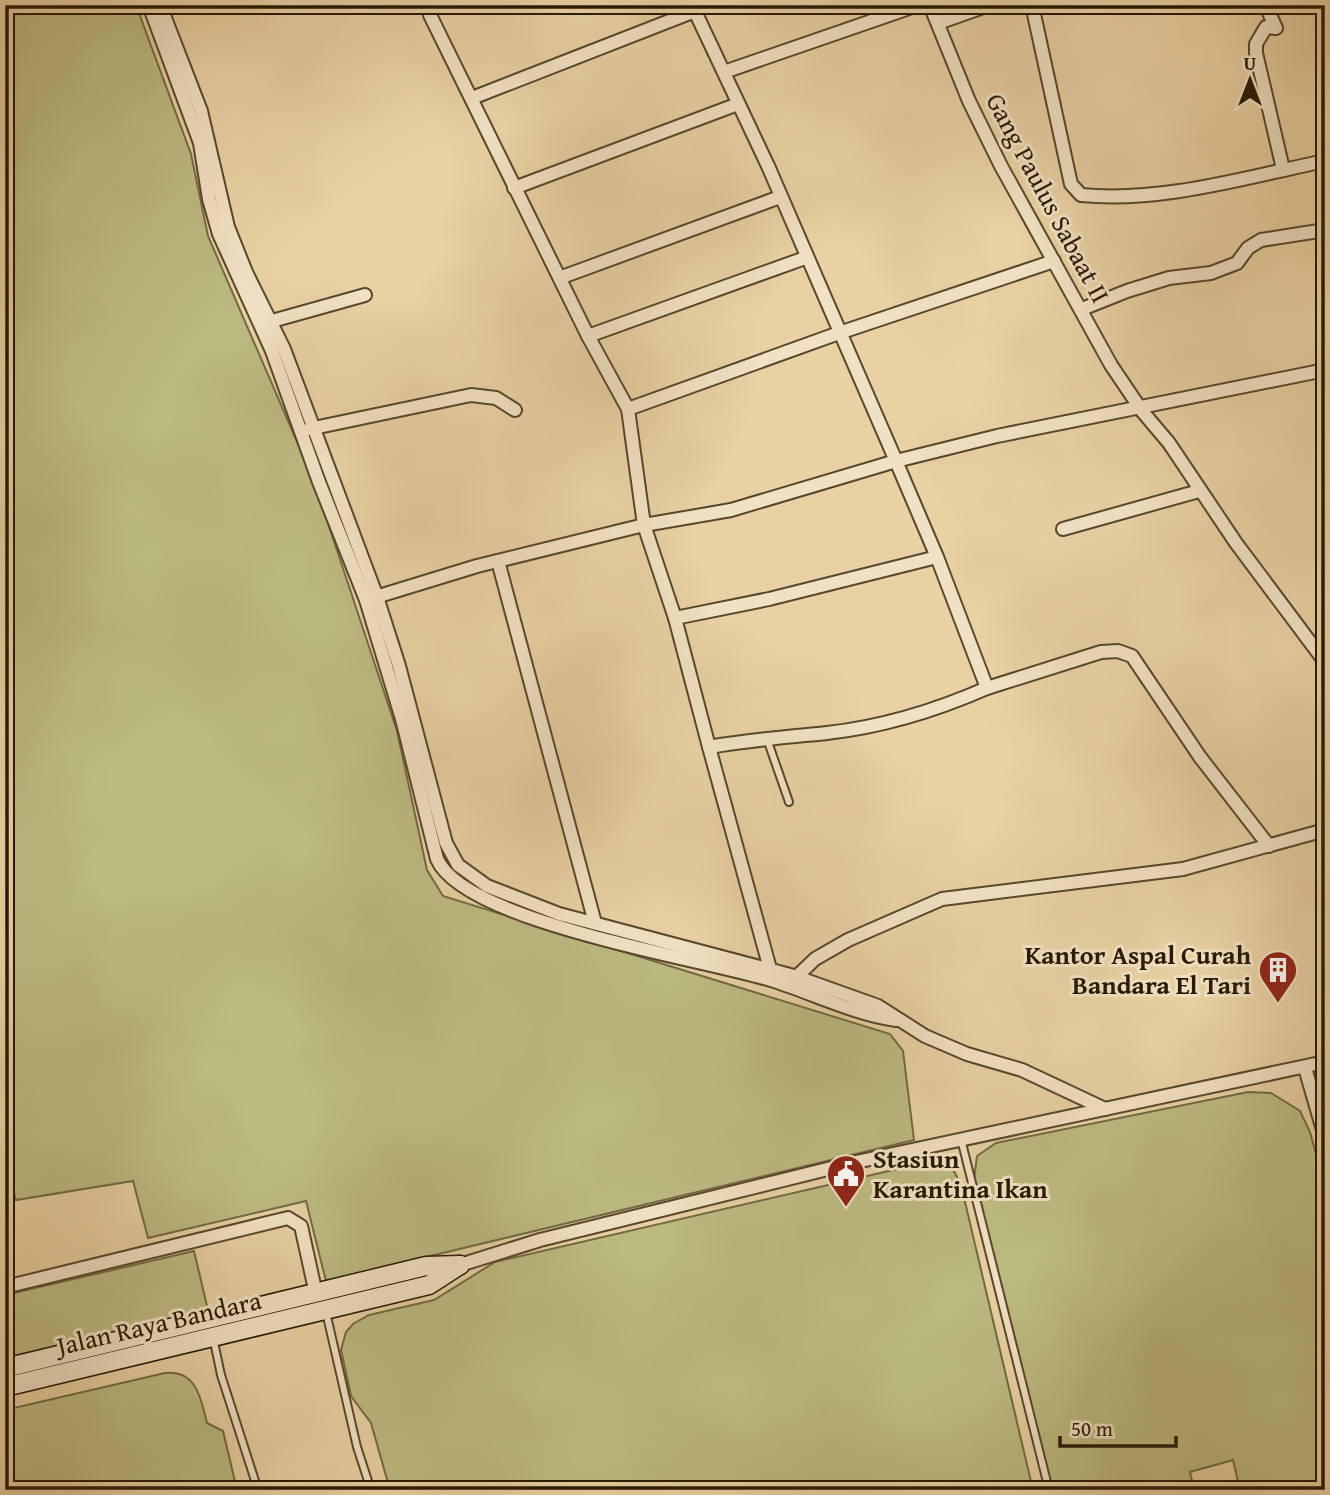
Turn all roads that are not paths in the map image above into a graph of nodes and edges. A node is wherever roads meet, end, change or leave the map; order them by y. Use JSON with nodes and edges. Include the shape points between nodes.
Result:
{"nodes":[{"id":1,"x":149,"y":5,"type":"edge"},
{"id":2,"x":160,"y":5,"type":"edge"},
{"id":3,"x":430,"y":5,"type":"edge"},
{"id":4,"x":918,"y":5,"type":"edge"},
{"id":5,"x":930,"y":5,"type":"edge"},
{"id":6,"x":989,"y":5,"type":"edge"},
{"id":7,"x":1031,"y":5,"type":"edge"},
{"id":8,"x":1271,"y":5,"type":"edge"},
{"id":9,"x":694,"y":8,"type":"edge"},
{"id":10,"x":938,"y":23,"type":"junction"},
{"id":11,"x":724,"y":72,"type":"junction"},
{"id":12,"x":472,"y":98,"type":"junction"},
{"id":13,"x":738,"y":104,"type":"junction"},
{"id":14,"x":1325,"y":161,"type":"edge"},
{"id":15,"x":1283,"y":169,"type":"junction"},
{"id":16,"x":514,"y":188,"type":"junction"},
{"id":17,"x":780,"y":197,"type":"junction"},
{"id":18,"x":1325,"y":230,"type":"edge"},
{"id":19,"x":805,"y":258,"type":"junction"},
{"id":20,"x":1054,"y":261,"type":"junction"},
{"id":21,"x":562,"y":277,"type":"junction"},
{"id":22,"x":365,"y":295,"type":"dead end"},
{"id":23,"x":1082,"y":309,"type":"junction"},
{"id":24,"x":272,"y":321,"type":"junction"},
{"id":25,"x":839,"y":332,"type":"junction"},
{"id":26,"x":588,"y":336,"type":"junction"},
{"id":27,"x":1325,"y":370,"type":"edge"},
{"id":28,"x":1139,"y":406,"type":"junction"},
{"id":29,"x":628,"y":409,"type":"junction"},
{"id":30,"x":515,"y":410,"type":"dead end"},
{"id":31,"x":308,"y":429,"type":"junction"},
{"id":32,"x":895,"y":461,"type":"junction"},
{"id":33,"x":1199,"y":491,"type":"junction"},
{"id":34,"x":644,"y":525,"type":"junction"},
{"id":35,"x":1063,"y":529,"type":"dead end"},
{"id":36,"x":937,"y":557,"type":"junction"},
{"id":37,"x":498,"y":561,"type":"junction"},
{"id":38,"x":372,"y":598,"type":"junction"},
{"id":39,"x":675,"y":618,"type":"junction"},
{"id":40,"x":1325,"y":662,"type":"edge"},
{"id":41,"x":987,"y":688,"type":"junction"},
{"id":42,"x":767,"y":737,"type":"junction"},
{"id":43,"x":709,"y":747,"type":"junction"},
{"id":44,"x":789,"y":802,"type":"dead end"},
{"id":45,"x":1325,"y":830,"type":"edge"},
{"id":46,"x":1269,"y":846,"type":"junction"},
{"id":47,"x":595,"y":923,"type":"junction"},
{"id":48,"x":772,"y":976,"type":"junction"},
{"id":49,"x":791,"y":981,"type":"junction"},
{"id":50,"x":1325,"y":1062,"type":"edge"},
{"id":51,"x":1305,"y":1068,"type":"junction"},
{"id":52,"x":1105,"y":1109,"type":"junction"},
{"id":53,"x":1325,"y":1138,"type":"edge"},
{"id":54,"x":961,"y":1139,"type":"junction"},
{"id":55,"x":460,"y":1265,"type":"junction"},
{"id":56,"x":5,"y":1287,"type":"edge"},
{"id":57,"x":318,"y":1294,"type":"junction"},
{"id":58,"x":326,"y":1312,"type":"junction"},
{"id":59,"x":213,"y":1336,"type":"junction"},
{"id":60,"x":5,"y":1368,"type":"edge"},
{"id":61,"x":5,"y":1387,"type":"edge"},
{"id":62,"x":258,"y":1490,"type":"edge"},
{"id":63,"x":371,"y":1490,"type":"edge"},
{"id":64,"x":1049,"y":1490,"type":"edge"}],
"edges":[{"from":1,"to":31,"type":"street","via":[[200,143],[219,234]]},
{"from":2,"to":24,"type":"street","via":[[201,111],[228,226]]},
{"from":3,"to":12,"type":"street","via":[[430,15]]},
{"from":4,"to":11,"type":"street"},
{"from":5,"to":10,"type":"street","name":"Gang Paulus Sabaat II"},
{"from":6,"to":10,"type":"street"},
{"from":7,"to":15,"type":"street","via":[[1071,184],[1081,195],[1150,194]]},
{"from":8,"to":15,"type":"street","via":[[1269,13],[1276,28],[1266,27],[1256,53]]},
{"from":9,"to":11,"type":"street"},
{"from":9,"to":12,"type":"street"},
{"from":10,"to":20,"type":"street","name":"Gang Paulus Sabaat II","via":[[973,109]]},
{"from":11,"to":13,"type":"street"},
{"from":12,"to":16,"type":"street"},
{"from":13,"to":16,"type":"street"},
{"from":13,"to":17,"type":"street"},
{"from":14,"to":15,"type":"street"},
{"from":16,"to":21,"type":"street"},
{"from":17,"to":19,"type":"street"},
{"from":17,"to":21,"type":"street"},
{"from":18,"to":23,"type":"street","via":[[1261,240],[1237,263],[1211,273],[1127,290]]},
{"from":19,"to":25,"type":"street"},
{"from":19,"to":26,"type":"street"},
{"from":20,"to":23,"type":"street","name":"Gang Paulus Sabaat II"},
{"from":20,"to":25,"type":"street"},
{"from":21,"to":26,"type":"street"},
{"from":22,"to":24,"type":"street"},
{"from":23,"to":28,"type":"street","name":"Gang Paulus Sabaat II"},
{"from":24,"to":31,"type":"street"},
{"from":25,"to":29,"type":"street"},
{"from":25,"to":32,"type":"street"},
{"from":26,"to":29,"type":"street"},
{"from":27,"to":28,"type":"street"},
{"from":28,"to":32,"type":"street"},
{"from":28,"to":33,"type":"street","name":"Gang Paulus Sabaat II"},
{"from":29,"to":34,"type":"street"},
{"from":30,"to":31,"type":"street","via":[[496,398],[471,395]]},
{"from":31,"to":38,"type":"street"},
{"from":32,"to":34,"type":"street","via":[[731,510]]},
{"from":32,"to":36,"type":"street"},
{"from":33,"to":35,"type":"street"},
{"from":33,"to":40,"type":"street","name":"Gang Paulus Sabaat II"},
{"from":34,"to":37,"type":"street"},
{"from":34,"to":39,"type":"street"},
{"from":36,"to":39,"type":"street"},
{"from":36,"to":41,"type":"street"},
{"from":37,"to":38,"type":"street"},
{"from":37,"to":47,"type":"street"},
{"from":38,"to":47,"type":"street","via":[[452,857],[465,873],[487,886],[559,915]]},
{"from":38,"to":48,"type":"street","via":[[437,859],[446,875],[476,895],[556,925]]},
{"from":39,"to":43,"type":"street"},
{"from":41,"to":42,"type":"street","via":[[956,702],[883,722],[828,733]]},
{"from":41,"to":46,"type":"street","via":[[1101,652],[1132,656],[1200,757]]},
{"from":42,"to":43,"type":"street"},
{"from":42,"to":44,"type":"lane"},
{"from":43,"to":48,"type":"street"},
{"from":45,"to":46,"type":"street"},
{"from":46,"to":49,"type":"street","via":[[1170,872],[942,899],[848,940],[815,958]]},
{"from":47,"to":48,"type":"street"},
{"from":48,"to":49,"type":"street"},
{"from":49,"to":52,"type":"street","via":[[878,1006],[926,1036],[1022,1070]]},
{"from":50,"to":51,"type":"street"},
{"from":51,"to":52,"type":"street"},
{"from":51,"to":53,"type":"street"},
{"from":52,"to":54,"type":"street"},
{"from":54,"to":55,"type":"street","via":[[540,1240]]},
{"from":54,"to":64,"type":"lane"},
{"from":55,"to":57,"type":"main road","name":"Jalan Raya Bandara","via":[[426,1266]]},
{"from":55,"to":58,"type":"main road","name":"Jalan Raya Bandara","via":[[429,1285]]},
{"from":56,"to":57,"type":"street","via":[[288,1218],[300,1226]]},
{"from":57,"to":58,"type":"main road"},
{"from":57,"to":60,"type":"main road","name":"Jalan Raya Bandara"},
{"from":58,"to":59,"type":"main road","name":"Jalan Raya Bandara"},
{"from":58,"to":63,"type":"lane"},
{"from":59,"to":61,"type":"main road","name":"Jalan Raya Bandara"},
{"from":59,"to":62,"type":"lane"}]}
